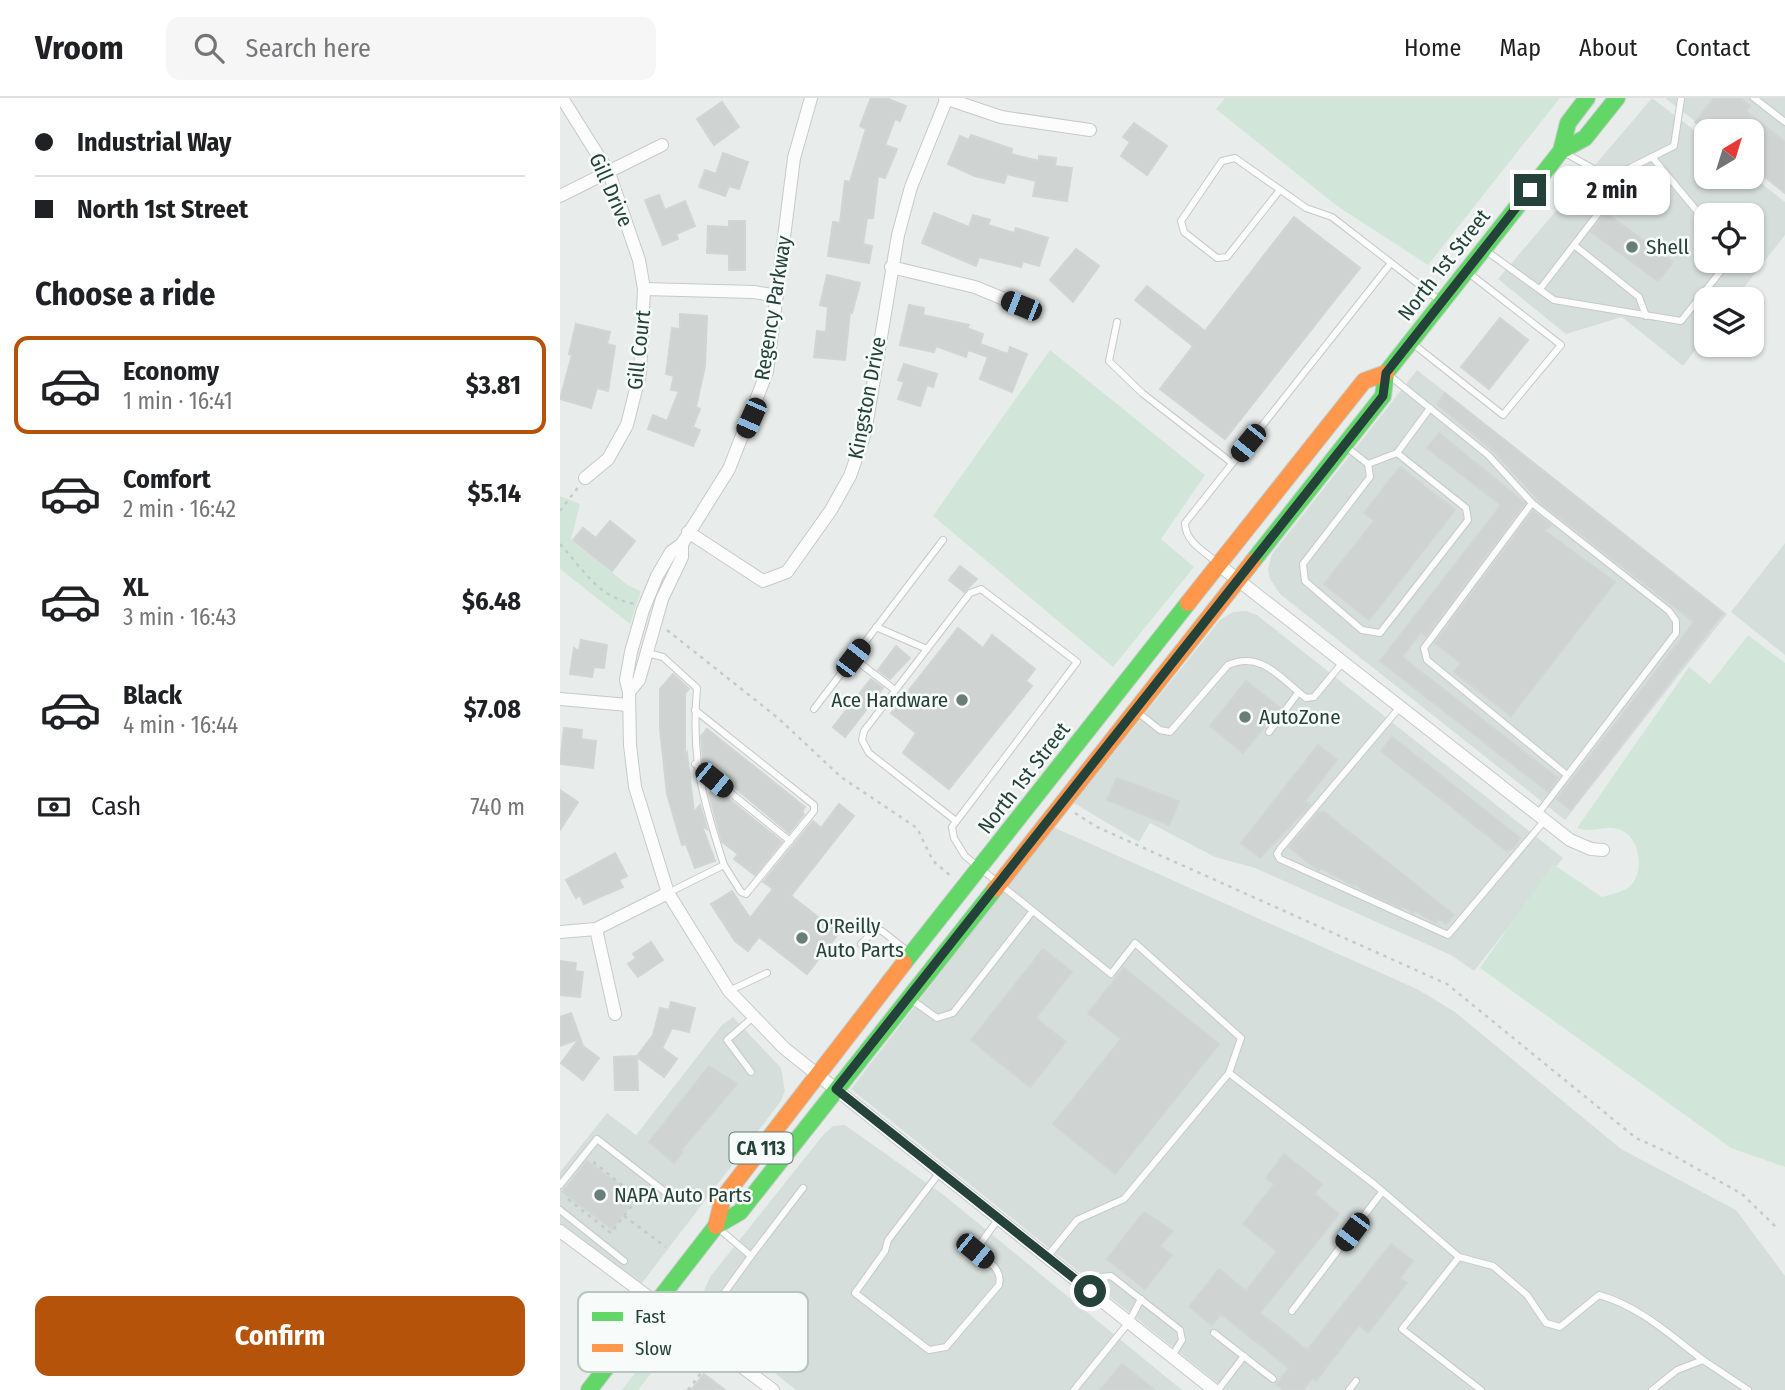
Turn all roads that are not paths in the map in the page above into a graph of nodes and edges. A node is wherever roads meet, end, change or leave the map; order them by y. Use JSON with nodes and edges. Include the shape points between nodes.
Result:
{"nodes":[{"id":1,"x":562,"y":98,"type":"edge"},
{"id":2,"x":811,"y":98,"type":"edge"},
{"id":3,"x":946,"y":98,"type":"edge"},
{"id":4,"x":1587,"y":98,"type":"edge"},
{"id":5,"x":1617,"y":98,"type":"edge"},
{"id":6,"x":1681,"y":98,"type":"edge"},
{"id":7,"x":1754,"y":98,"type":"edge"},
{"id":8,"x":1785,"y":122,"type":"edge"},
{"id":9,"x":1090,"y":130,"type":"dead end"},
{"id":10,"x":662,"y":145,"type":"dead end"},
{"id":11,"x":1561,"y":151,"type":"junction"},
{"id":12,"x":1653,"y":157,"type":"junction"},
{"id":13,"x":609,"y":173,"type":"junction"},
{"id":14,"x":1610,"y":178,"type":"junction"},
{"id":15,"x":1279,"y":191,"type":"junction"},
{"id":16,"x":560,"y":196,"type":"edge"},
{"id":17,"x":1694,"y":207,"type":"edge"},
{"id":18,"x":1574,"y":245,"type":"junction"},
{"id":19,"x":1483,"y":249,"type":"junction"},
{"id":20,"x":1391,"y":263,"type":"junction"},
{"id":21,"x":891,"y":267,"type":"junction"},
{"id":22,"x":1466,"y":271,"type":"junction"},
{"id":23,"x":1719,"y":273,"type":"edge"},
{"id":24,"x":644,"y":289,"type":"junction"},
{"id":25,"x":1539,"y":289,"type":"junction"},
{"id":26,"x":777,"y":296,"type":"junction"},
{"id":27,"x":1441,"y":303,"type":"junction"},
{"id":28,"x":1021,"y":306,"type":"dead end"},
{"id":29,"x":1646,"y":316,"type":"junction"},
{"id":30,"x":1117,"y":323,"type":"dead end"},
{"id":31,"x":1411,"y":341,"type":"junction"},
{"id":32,"x":1386,"y":373,"type":"junction"},
{"id":33,"x":1430,"y":408,"type":"junction"},
{"id":34,"x":1344,"y":445,"type":"junction"},
{"id":35,"x":1397,"y":453,"type":"junction"},
{"id":36,"x":1232,"y":463,"type":"junction"},
{"id":37,"x":1368,"y":464,"type":"junction"},
{"id":38,"x":585,"y":478,"type":"road end"},
{"id":39,"x":1532,"y":503,"type":"junction"},
{"id":40,"x":685,"y":538,"type":"junction"},
{"id":41,"x":943,"y":540,"type":"dead end"},
{"id":42,"x":1219,"y":565,"type":"junction"},
{"id":43,"x":1238,"y":579,"type":"junction"},
{"id":44,"x":876,"y":627,"type":"junction"},
{"id":45,"x":927,"y":649,"type":"junction"},
{"id":46,"x":646,"y":653,"type":"junction"},
{"id":47,"x":853,"y":658,"type":"junction"},
{"id":48,"x":1343,"y":662,"type":"junction"},
{"id":49,"x":895,"y":690,"type":"junction"},
{"id":50,"x":629,"y":692,"type":"junction"},
{"id":51,"x":1298,"y":693,"type":"junction"},
{"id":52,"x":560,"y":699,"type":"edge"},
{"id":53,"x":628,"y":705,"type":"junction"},
{"id":54,"x":1400,"y":707,"type":"junction"},
{"id":55,"x":814,"y":709,"type":"dead end"},
{"id":56,"x":695,"y":710,"type":"junction"},
{"id":57,"x":1135,"y":710,"type":"junction"},
{"id":58,"x":1269,"y":732,"type":"dead end"},
{"id":59,"x":695,"y":764,"type":"junction"},
{"id":60,"x":1567,"y":775,"type":"junction"},
{"id":61,"x":1541,"y":818,"type":"junction"},
{"id":62,"x":956,"y":821,"type":"junction"},
{"id":63,"x":790,"y":841,"type":"junction"},
{"id":64,"x":1604,"y":850,"type":"dead end"},
{"id":65,"x":724,"y":864,"type":"junction"},
{"id":66,"x":979,"y":869,"type":"junction"},
{"id":67,"x":998,"y":885,"type":"junction"},
{"id":68,"x":668,"y":893,"type":"junction"},
{"id":69,"x":1032,"y":912,"type":"junction"},
{"id":70,"x":596,"y":929,"type":"junction"},
{"id":71,"x":560,"y":932,"type":"edge"},
{"id":72,"x":861,"y":944,"type":"dead end"},
{"id":73,"x":912,"y":955,"type":"junction"},
{"id":74,"x":766,"y":973,"type":"dead end"},
{"id":75,"x":729,"y":991,"type":"junction"},
{"id":76,"x":909,"y":998,"type":"junction"},
{"id":77,"x":615,"y":1014,"type":"dead end"},
{"id":78,"x":752,"y":1018,"type":"junction"},
{"id":79,"x":751,"y":1072,"type":"dead end"},
{"id":80,"x":1229,"y":1073,"type":"junction"},
{"id":81,"x":826,"y":1082,"type":"junction"},
{"id":82,"x":940,"y":1172,"type":"junction"},
{"id":83,"x":560,"y":1185,"type":"edge"},
{"id":84,"x":803,"y":1188,"type":"dead end"},
{"id":85,"x":1382,"y":1192,"type":"junction"},
{"id":86,"x":673,"y":1198,"type":"dead end"},
{"id":87,"x":560,"y":1210,"type":"edge"},
{"id":88,"x":999,"y":1218,"type":"junction"},
{"id":89,"x":716,"y":1226,"type":"junction"},
{"id":90,"x":560,"y":1231,"type":"edge"},
{"id":91,"x":751,"y":1256,"type":"junction"},
{"id":92,"x":1047,"y":1257,"type":"junction"},
{"id":93,"x":1459,"y":1258,"type":"junction"},
{"id":94,"x":624,"y":1261,"type":"dead end"},
{"id":95,"x":1090,"y":1291,"type":"junction"},
{"id":96,"x":642,"y":1292,"type":"edge"},
{"id":97,"x":665,"y":1292,"type":"edge"},
{"id":98,"x":725,"y":1292,"type":"edge"},
{"id":99,"x":1142,"y":1299,"type":"junction"},
{"id":100,"x":1292,"y":1311,"type":"dead end"},
{"id":101,"x":1129,"y":1322,"type":"junction"},
{"id":102,"x":1214,"y":1333,"type":"dead end"},
{"id":103,"x":1172,"y":1356,"type":"junction"},
{"id":104,"x":1244,"y":1356,"type":"junction"},
{"id":105,"x":1703,"y":1360,"type":"junction"},
{"id":106,"x":604,"y":1372,"type":"edge"},
{"id":107,"x":749,"y":1372,"type":"edge"},
{"id":108,"x":1273,"y":1379,"type":"dead end"},
{"id":109,"x":1356,"y":1381,"type":"dead end"},
{"id":110,"x":1211,"y":1389,"type":"edge"},
{"id":111,"x":590,"y":1390,"type":"edge"},
{"id":112,"x":773,"y":1390,"type":"edge"},
{"id":113,"x":1074,"y":1390,"type":"edge"},
{"id":114,"x":1349,"y":1390,"type":"edge"},
{"id":115,"x":1481,"y":1390,"type":"edge"},
{"id":116,"x":1652,"y":1390,"type":"edge"},
{"id":117,"x":1748,"y":1390,"type":"edge"}],
"edges":[{"from":1,"to":13,"type":"street","name":"Gill Drive"},
{"from":2,"to":26,"type":"street","name":"Regency Parkway","via":[[794,158]]},
{"from":3,"to":9,"type":"street","via":[[1001,117]]},
{"from":3,"to":21,"type":"street","name":"Kingston Drive","via":[[911,187]]},
{"from":4,"to":11,"type":"main road","name":"North 1st Street","number":"CA 113","via":[[1568,123]]},
{"from":5,"to":11,"type":"main road","name":"North 1st Street","number":"CA 113","via":[[1586,138]]},
{"from":6,"to":12,"type":"lane","via":[[1674,146]]},
{"from":7,"to":8,"type":"lane"},
{"from":10,"to":13,"type":"street"},
{"from":11,"to":14,"type":"lane"},
{"from":11,"to":19,"type":"main road","name":"North 1st Street","number":"CA 113"},
{"from":12,"to":14,"type":"lane"},
{"from":12,"to":17,"type":"lane"},
{"from":13,"to":16,"type":"street"},
{"from":13,"to":24,"type":"street","name":"Gill Drive","via":[[639,260]]},
{"from":14,"to":18,"type":"lane","via":[[1597,215]]},
{"from":15,"to":15,"type":"lane","via":[[1227,257],[1217,258],[1184,232],[1181,221],[1222,161],[1235,158]]},
{"from":15,"to":20,"type":"lane","via":[[1332,217]]},
{"from":18,"to":25,"type":"lane"},
{"from":18,"to":29,"type":"lane","via":[[1639,297]]},
{"from":19,"to":22,"type":"main road","name":"North 1st Street","number":"CA 113"},
{"from":19,"to":25,"type":"lane"},
{"from":20,"to":27,"type":"lane"},
{"from":20,"to":36,"type":"lane"},
{"from":21,"to":28,"type":"street","via":[[975,287]]},
{"from":21,"to":40,"type":"street","name":"Kingston Drive","via":[[865,433],[850,476],[788,572],[763,581]]},
{"from":22,"to":27,"type":"main road","name":"North 1st Street","number":"CA 113"},
{"from":22,"to":31,"type":"lane","via":[[1561,345],[1503,415]]},
{"from":23,"to":29,"type":"lane","via":[[1681,321]]},
{"from":24,"to":26,"type":"street"},
{"from":24,"to":38,"type":"street","name":"Gill Court","via":[[640,373],[627,425],[608,459]]},
{"from":25,"to":29,"type":"lane","via":[[1554,300]]},
{"from":26,"to":40,"type":"street","name":"Regency Parkway","via":[[767,372],[751,418],[729,469]]},
{"from":27,"to":31,"type":"main road","name":"North 1st Street","number":"CA 113"},
{"from":30,"to":36,"type":"lane","via":[[1109,361],[1142,393]]},
{"from":31,"to":32,"type":"main road","name":"North 1st Street","number":"CA 113"},
{"from":32,"to":33,"type":"lane"},
{"from":32,"to":34,"type":"main road","name":"North 1st Street","number":"CA 113","via":[[1383,396]]},
{"from":32,"to":42,"type":"main road","name":"North 1st Street","number":"CA 113","via":[[1364,381]]},
{"from":33,"to":35,"type":"lane"},
{"from":33,"to":39,"type":"lane","via":[[1488,455]]},
{"from":34,"to":37,"type":"lane"},
{"from":34,"to":43,"type":"main road","name":"North 1st Street","number":"CA 113"},
{"from":35,"to":37,"type":"lane"},
{"from":35,"to":37,"type":"lane","via":[[1466,508],[1468,520],[1380,633],[1362,630],[1305,581],[1303,564],[1370,478]]},
{"from":36,"to":42,"type":"lane","via":[[1185,523],[1185,533]]},
{"from":39,"to":60,"type":"lane","via":[[1424,649],[1427,660]]},
{"from":39,"to":60,"type":"lane","via":[[1676,621],[1676,632]]},
{"from":40,"to":46,"type":"street","name":"Regency Parkway"},
{"from":40,"to":50,"type":"street","name":"Regency Parkway","via":[[665,562],[643,610],[626,680]]},
{"from":41,"to":44,"type":"lane"},
{"from":42,"to":43,"type":"street"},
{"from":42,"to":66,"type":"main road","name":"North 1st Street","number":"CA 113"},
{"from":43,"to":48,"type":"street"},
{"from":43,"to":57,"type":"main road","name":"North 1st Street","number":"CA 113"},
{"from":44,"to":45,"type":"lane"},
{"from":44,"to":47,"type":"lane"},
{"from":45,"to":49,"type":"lane"},
{"from":45,"to":62,"type":"lane","via":[[970,593],[981,589],[1077,662]]},
{"from":46,"to":50,"type":"street","name":"Regency Parkway","via":[[639,680]]},
{"from":46,"to":56,"type":"lane","via":[[663,657],[694,682]]},
{"from":47,"to":49,"type":"lane"},
{"from":47,"to":55,"type":"lane"},
{"from":48,"to":51,"type":"lane","via":[[1314,697]]},
{"from":48,"to":54,"type":"street"},
{"from":49,"to":62,"type":"lane","via":[[862,740],[869,753]]},
{"from":50,"to":53,"type":"street","name":"Regency Parkway"},
{"from":51,"to":57,"type":"lane","via":[[1260,663],[1240,660],[1228,665],[1170,732],[1160,730]]},
{"from":51,"to":58,"type":"lane"},
{"from":52,"to":53,"type":"street"},
{"from":53,"to":68,"type":"street","name":"Regency Parkway","via":[[635,787]]},
{"from":54,"to":61,"type":"street"},
{"from":54,"to":61,"type":"lane","via":[[1280,849],[1280,859],[1448,935]]},
{"from":56,"to":59,"type":"lane"},
{"from":56,"to":63,"type":"lane","via":[[814,805]]},
{"from":57,"to":67,"type":"main road","name":"North 1st Street","number":"CA 113"},
{"from":59,"to":63,"type":"lane"},
{"from":59,"to":65,"type":"lane"},
{"from":60,"to":61,"type":"lane"},
{"from":61,"to":64,"type":"street","via":[[1570,840]]},
{"from":62,"to":66,"type":"lane","via":[[954,838]]},
{"from":63,"to":65,"type":"lane","via":[[746,894]]},
{"from":65,"to":68,"type":"lane"},
{"from":66,"to":67,"type":"lane"},
{"from":66,"to":73,"type":"main road","name":"North 1st Street","number":"CA 113"},
{"from":67,"to":69,"type":"lane"},
{"from":67,"to":76,"type":"main road","name":"North 1st Street","number":"CA 113"},
{"from":68,"to":70,"type":"street"},
{"from":68,"to":75,"type":"street","name":"Regency Parkway"},
{"from":69,"to":76,"type":"lane","via":[[953,1013],[937,1018]]},
{"from":69,"to":80,"type":"lane","via":[[1111,974],[1135,943],[1241,1038]]},
{"from":70,"to":71,"type":"street"},
{"from":70,"to":77,"type":"street"},
{"from":72,"to":73,"type":"lane","via":[[875,930],[882,931]]},
{"from":73,"to":81,"type":"main road","name":"North 1st Street","number":"CA 113"},
{"from":74,"to":75,"type":"lane"},
{"from":75,"to":78,"type":"street","name":"Regency Parkway"},
{"from":76,"to":81,"type":"main road","name":"North 1st Street","number":"CA 113"},
{"from":78,"to":79,"type":"lane","via":[[727,1040]]},
{"from":78,"to":81,"type":"street","name":"Regency Parkway"},
{"from":80,"to":85,"type":"lane"},
{"from":80,"to":92,"type":"lane","via":[[1124,1199],[1077,1220]]},
{"from":81,"to":82,"type":"street","name":"Regency Parkway"},
{"from":81,"to":89,"type":"main road","name":"North 1st Street","number":"CA 113","via":[[740,1212]]},
{"from":81,"to":89,"type":"main road","name":"North 1st Street","number":"CA 113","via":[[723,1198]]},
{"from":82,"to":88,"type":"street","name":"Regency Parkway"},
{"from":82,"to":88,"type":"lane","via":[[855,1293],[929,1350],[946,1347],[999,1284],[997,1269],[975,1251]]},
{"from":83,"to":86,"type":"lane","via":[[597,1139]]},
{"from":84,"to":91,"type":"lane"},
{"from":85,"to":93,"type":"lane"},
{"from":85,"to":100,"type":"lane"},
{"from":87,"to":94,"type":"lane"},
{"from":88,"to":92,"type":"street","name":"Regency Parkway"},
{"from":89,"to":91,"type":"lane"},
{"from":89,"to":97,"type":"main road","name":"North 1st Street","number":"CA 113"},
{"from":90,"to":96,"type":"street"},
{"from":91,"to":98,"type":"lane"},
{"from":92,"to":95,"type":"street","name":"Regency Parkway"},
{"from":93,"to":105,"type":"lane","via":[[1493,1266],[1527,1295],[1546,1323],[1560,1326],[1599,1295],[1648,1318]]},
{"from":93,"to":115,"type":"lane","via":[[1402,1329]]},
{"from":95,"to":99,"type":"lane","via":[[1106,1275]]},
{"from":95,"to":101,"type":"street","name":"Regency Parkway"},
{"from":99,"to":101,"type":"lane"},
{"from":99,"to":103,"type":"lane","via":[[1184,1335]]},
{"from":101,"to":103,"type":"street","name":"Regency Parkway"},
{"from":101,"to":113,"type":"lane"},
{"from":102,"to":104,"type":"lane"},
{"from":103,"to":110,"type":"street","name":"Regency Parkway"},
{"from":104,"to":108,"type":"lane"},
{"from":104,"to":110,"type":"lane"},
{"from":105,"to":116,"type":"lane","via":[[1677,1370]]},
{"from":105,"to":117,"type":"lane"},
{"from":106,"to":111,"type":"main road","name":"North 1st Street","number":"CA 113"},
{"from":107,"to":112,"type":"street"},
{"from":109,"to":114,"type":"lane"}]}
